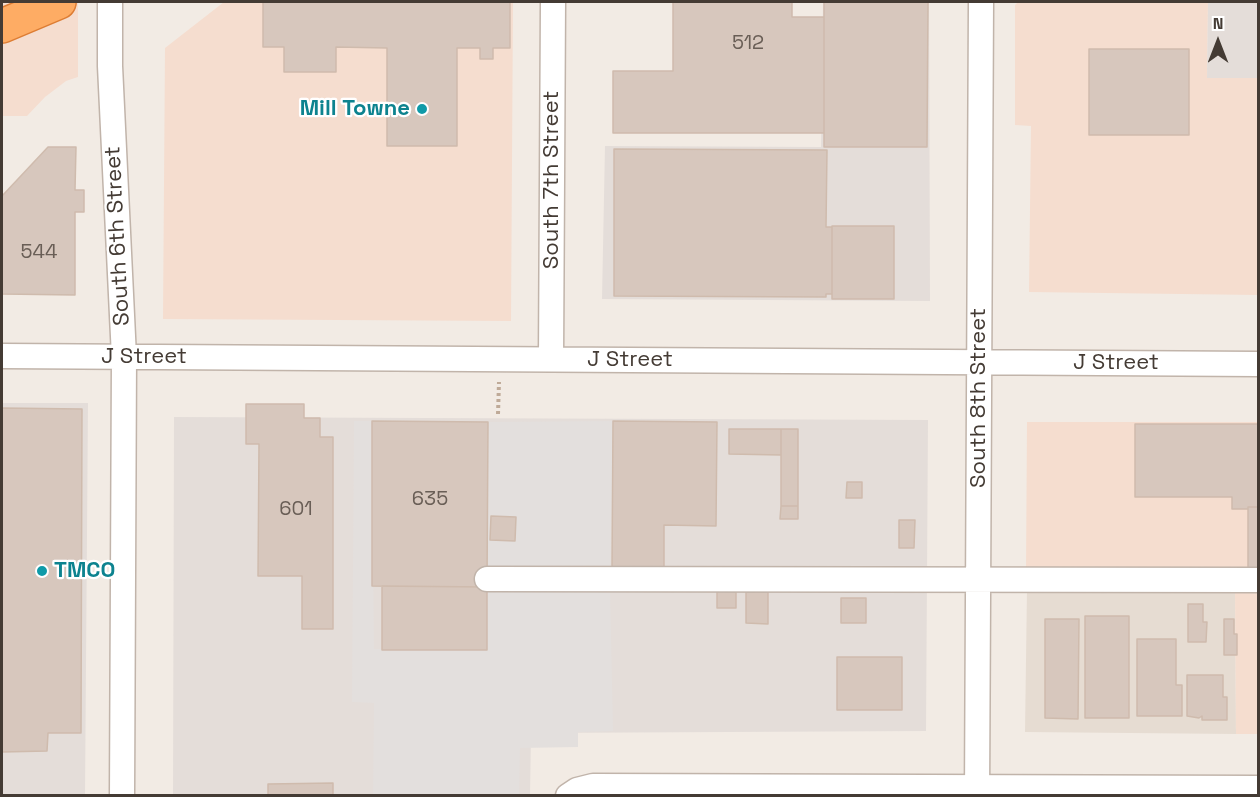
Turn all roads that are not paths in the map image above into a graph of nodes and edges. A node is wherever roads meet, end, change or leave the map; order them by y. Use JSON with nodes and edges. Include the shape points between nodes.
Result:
{"nodes":[{"id":1,"x":59,"y":2,"type":"edge"},
{"id":2,"x":110,"y":2,"type":"edge"},
{"id":3,"x":554,"y":2,"type":"edge"},
{"id":4,"x":981,"y":2,"type":"edge"},
{"id":5,"x":2,"y":26,"type":"edge"},
{"id":6,"x":2,"y":356,"type":"edge"},
{"id":7,"x":124,"y":357,"type":"junction"},
{"id":8,"x":551,"y":359,"type":"junction"},
{"id":9,"x":979,"y":362,"type":"junction"},
{"id":10,"x":1258,"y":364,"type":"edge"},
{"id":11,"x":487,"y":579,"type":"dead end"},
{"id":12,"x":978,"y":579,"type":"junction"},
{"id":13,"x":1258,"y":580,"type":"edge"},
{"id":14,"x":1258,"y":788,"type":"edge"},
{"id":15,"x":977,"y":791,"type":"edge"},
{"id":16,"x":122,"y":795,"type":"edge"},
{"id":17,"x":568,"y":795,"type":"edge"}],
"edges":[{"from":1,"to":5,"type":"highway"},
{"from":2,"to":7,"type":"street","name":"South 6th Street"},
{"from":3,"to":8,"type":"street","name":"South 7th Street"},
{"from":4,"to":9,"type":"street","name":"South 8th Street"},
{"from":6,"to":7,"type":"street","name":"J Street"},
{"from":7,"to":8,"type":"street","name":"J Street"},
{"from":7,"to":16,"type":"street","name":"South 6th Street"},
{"from":8,"to":9,"type":"street","name":"J Street"},
{"from":9,"to":10,"type":"street","name":"J Street"},
{"from":9,"to":12,"type":"street","name":"South 8th Street"},
{"from":11,"to":12,"type":"street"},
{"from":12,"to":13,"type":"street"},
{"from":12,"to":15,"type":"street","name":"South 8th Street"},
{"from":14,"to":15,"type":"street"},
{"from":15,"to":17,"type":"street","via":[[593,786]]}]}
